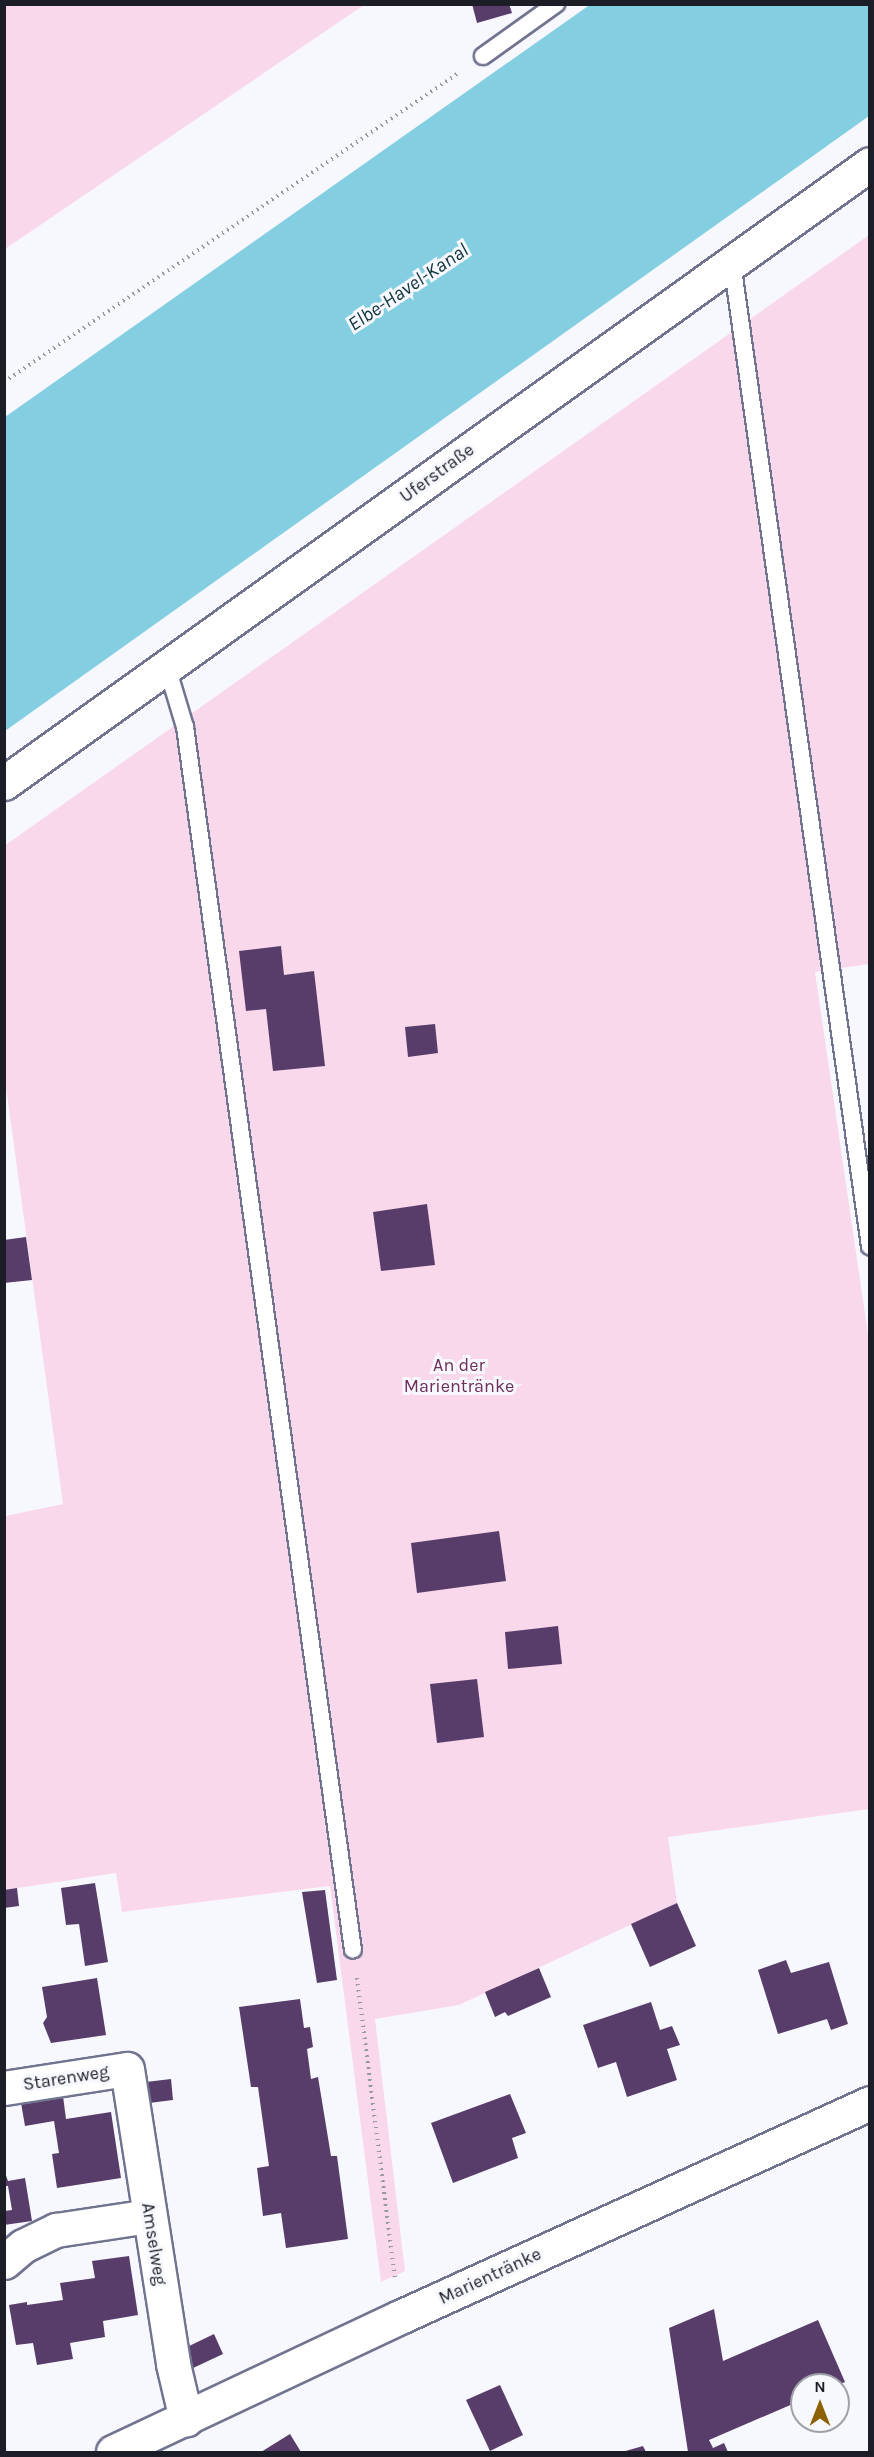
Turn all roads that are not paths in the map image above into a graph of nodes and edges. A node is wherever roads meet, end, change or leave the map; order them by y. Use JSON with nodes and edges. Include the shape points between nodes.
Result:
{"nodes":[{"id":1,"x":556,"y":4,"type":"edge"},
{"id":2,"x":483,"y":56,"type":"road end"},
{"id":3,"x":870,"y":164,"type":"edge"},
{"id":4,"x":732,"y":262,"type":"junction"},
{"id":5,"x":167,"y":667,"type":"junction"},
{"id":6,"x":4,"y":783,"type":"edge"},
{"id":7,"x":870,"y":1246,"type":"edge"},
{"id":8,"x":353,"y":1950,"type":"road end"},
{"id":9,"x":127,"y":2069,"type":"joint"},
{"id":10,"x":4,"y":2088,"type":"edge"},
{"id":11,"x":870,"y":2103,"type":"edge"},
{"id":12,"x":149,"y":2216,"type":"junction"},
{"id":13,"x":4,"y":2262,"type":"edge"},
{"id":14,"x":186,"y":2419,"type":"junction"},
{"id":15,"x":113,"y":2452,"type":"edge"}],
"edges":[{"from":1,"to":2,"type":"lane"},
{"from":3,"to":4,"type":"street","name":"Uferstraße"},
{"from":4,"to":5,"type":"street","name":"Uferstraße"},
{"from":4,"to":7,"type":"lane"},
{"from":5,"to":6,"type":"street","name":"Uferstraße"},
{"from":5,"to":8,"type":"lane","via":[[185,727]]},
{"from":9,"to":10,"type":"street","name":"Starenweg"},
{"from":9,"to":12,"type":"street","name":"Amselweg"},
{"from":11,"to":14,"type":"street","name":"Marientränke"},
{"from":12,"to":13,"type":"street","via":[[56,2230],[23,2246]]},
{"from":12,"to":14,"type":"street","name":"Amselweg"},
{"from":14,"to":15,"type":"street","name":"Marientränke"}]}
